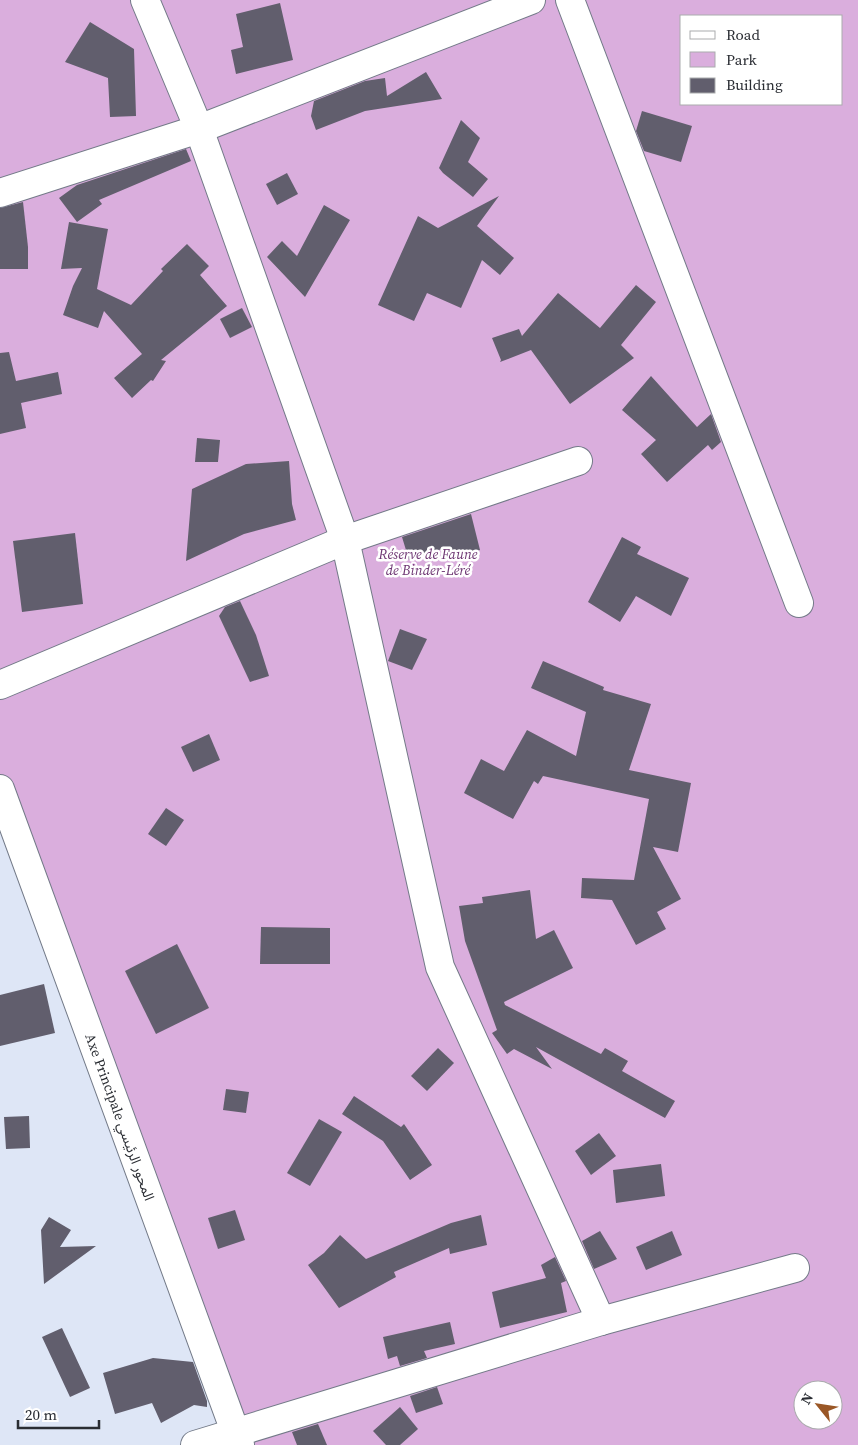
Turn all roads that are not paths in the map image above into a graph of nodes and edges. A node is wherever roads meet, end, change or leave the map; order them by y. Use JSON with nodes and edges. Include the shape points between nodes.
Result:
{"nodes":[{"id":1,"x":145,"y":0,"type":"edge"},
{"id":2,"x":531,"y":0,"type":"edge"},
{"id":3,"x":570,"y":0,"type":"edge"},
{"id":4,"x":199,"y":129,"type":"junction"},
{"id":5,"x":0,"y":193,"type":"edge"},
{"id":6,"x":578,"y":461,"type":"dead end"},
{"id":7,"x":345,"y":540,"type":"junction"},
{"id":8,"x":799,"y":603,"type":"dead end"},
{"id":9,"x":0,"y":685,"type":"edge"},
{"id":10,"x":0,"y":789,"type":"edge"},
{"id":11,"x":794,"y":1268,"type":"dead end"},
{"id":12,"x":601,"y":1321,"type":"junction"},
{"id":13,"x":238,"y":1439,"type":"edge"},
{"id":14,"x":195,"y":1445,"type":"edge"}],
"edges":[{"from":1,"to":4,"type":"street"},
{"from":2,"to":4,"type":"street"},
{"from":3,"to":8,"type":"street"},
{"from":4,"to":5,"type":"street"},
{"from":4,"to":7,"type":"street"},
{"from":6,"to":7,"type":"street"},
{"from":7,"to":9,"type":"street"},
{"from":7,"to":12,"type":"street","via":[[440,967]]},
{"from":10,"to":13,"type":"street","name":"Axe Principale المحور الرئيسي"},
{"from":11,"to":12,"type":"street"},
{"from":12,"to":13,"type":"street"},
{"from":13,"to":14,"type":"street"}]}
